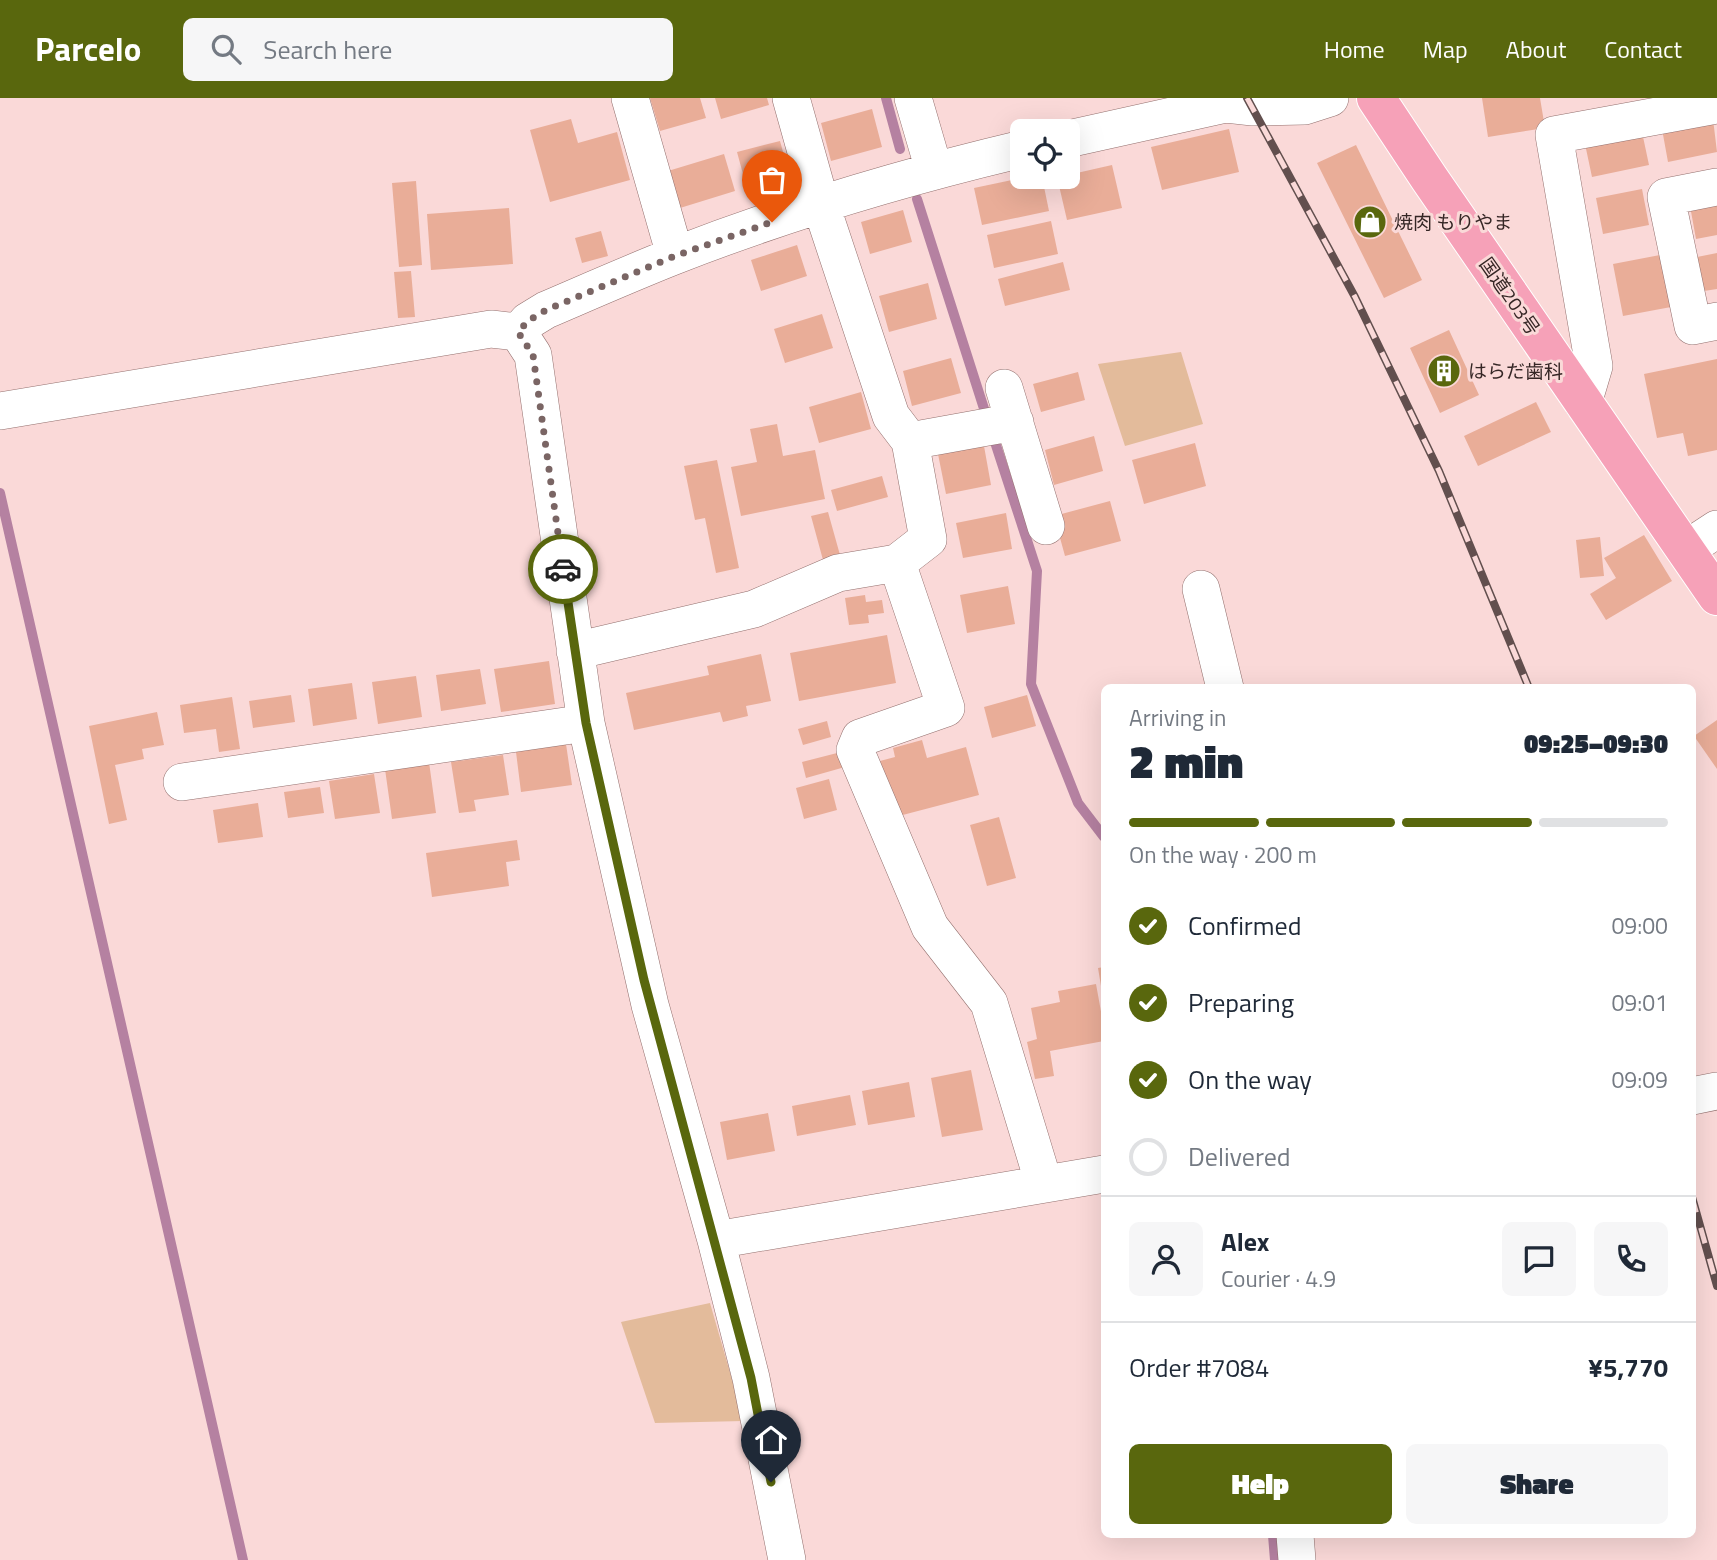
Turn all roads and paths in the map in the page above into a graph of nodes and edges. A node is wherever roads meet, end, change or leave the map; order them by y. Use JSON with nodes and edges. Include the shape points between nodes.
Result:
{"nodes":[{"id":1,"x":631,"y":98,"type":"edge"},
{"id":2,"x":791,"y":98,"type":"edge"},
{"id":3,"x":913,"y":98,"type":"edge"},
{"id":4,"x":1330,"y":98,"type":"edge"},
{"id":5,"x":1376,"y":98,"type":"edge"},
{"id":6,"x":1717,"y":105,"type":"edge"},
{"id":7,"x":1080,"y":136,"type":"edge"},
{"id":8,"x":1010,"y":152,"type":"edge"},
{"id":9,"x":934,"y":170,"type":"junction"},
{"id":10,"x":1717,"y":187,"type":"edge"},
{"id":11,"x":821,"y":205,"type":"junction"},
{"id":12,"x":675,"y":256,"type":"junction"},
{"id":13,"x":1717,"y":321,"type":"edge"},
{"id":14,"x":518,"y":332,"type":"junction"},
{"id":15,"x":1004,"y":388,"type":"dead end"},
{"id":16,"x":1583,"y":402,"type":"junction"},
{"id":17,"x":1,"y":411,"type":"edge"},
{"id":18,"x":1015,"y":422,"type":"junction"},
{"id":19,"x":910,"y":441,"type":"junction"},
{"id":20,"x":1046,"y":526,"type":"dead end"},
{"id":21,"x":1717,"y":529,"type":"edge"},
{"id":22,"x":1685,"y":550,"type":"junction"},
{"id":23,"x":897,"y":563,"type":"junction"},
{"id":24,"x":1201,"y":590,"type":"dead end"},
{"id":25,"x":1717,"y":596,"type":"edge"},
{"id":26,"x":575,"y":651,"type":"junction"},
{"id":27,"x":1224,"y":684,"type":"edge"},
{"id":28,"x":586,"y":723,"type":"junction"},
{"id":29,"x":181,"y":782,"type":"dead end"},
{"id":30,"x":1717,"y":1091,"type":"edge"},
{"id":31,"x":1696,"y":1095,"type":"edge"},
{"id":32,"x":1101,"y":1174,"type":"edge"},
{"id":33,"x":1044,"y":1184,"type":"junction"},
{"id":34,"x":716,"y":1240,"type":"junction"},
{"id":35,"x":1295,"y":1538,"type":"edge"},
{"id":36,"x":787,"y":1560,"type":"edge"},
{"id":37,"x":1297,"y":1560,"type":"edge"}],
"edges":[{"from":1,"to":12,"type":"street"},
{"from":2,"to":11,"type":"street"},
{"from":3,"to":9,"type":"street"},
{"from":4,"to":7,"type":"street","via":[[1305,106],[1226,104]]},
{"from":5,"to":16,"type":"highway","name":"国道203号"},
{"from":6,"to":16,"type":"street","via":[[1554,135],[1594,366]]},
{"from":8,"to":9,"type":"street"},
{"from":9,"to":11,"type":"street"},
{"from":10,"to":13,"type":"street","via":[[1666,197],[1693,326]]},
{"from":11,"to":12,"type":"street"},
{"from":11,"to":19,"type":"street","via":[[891,416]]},
{"from":12,"to":14,"type":"street","via":[[546,310]]},
{"from":14,"to":17,"type":"street","via":[[491,328]]},
{"from":14,"to":26,"type":"street","via":[[533,355]]},
{"from":15,"to":18,"type":"street"},
{"from":16,"to":22,"type":"highway","name":"国道203号"},
{"from":18,"to":19,"type":"street"},
{"from":18,"to":20,"type":"street"},
{"from":19,"to":23,"type":"street","via":[[928,539]]},
{"from":21,"to":22,"type":"street"},
{"from":22,"to":25,"type":"highway","name":"国道203号"},
{"from":23,"to":26,"type":"street","via":[[838,573],[754,609]]},
{"from":23,"to":33,"type":"street","via":[[946,708],[860,738],[855,750],[930,927],[989,1003]]},
{"from":24,"to":27,"type":"street"},
{"from":26,"to":28,"type":"street"},
{"from":28,"to":29,"type":"street"},
{"from":28,"to":34,"type":"street","via":[[650,1005]]},
{"from":30,"to":31,"type":"street"},
{"from":32,"to":33,"type":"street"},
{"from":33,"to":34,"type":"street"},
{"from":34,"to":36,"type":"street","via":[[751,1378]]},
{"from":35,"to":37,"type":"street"}]}
